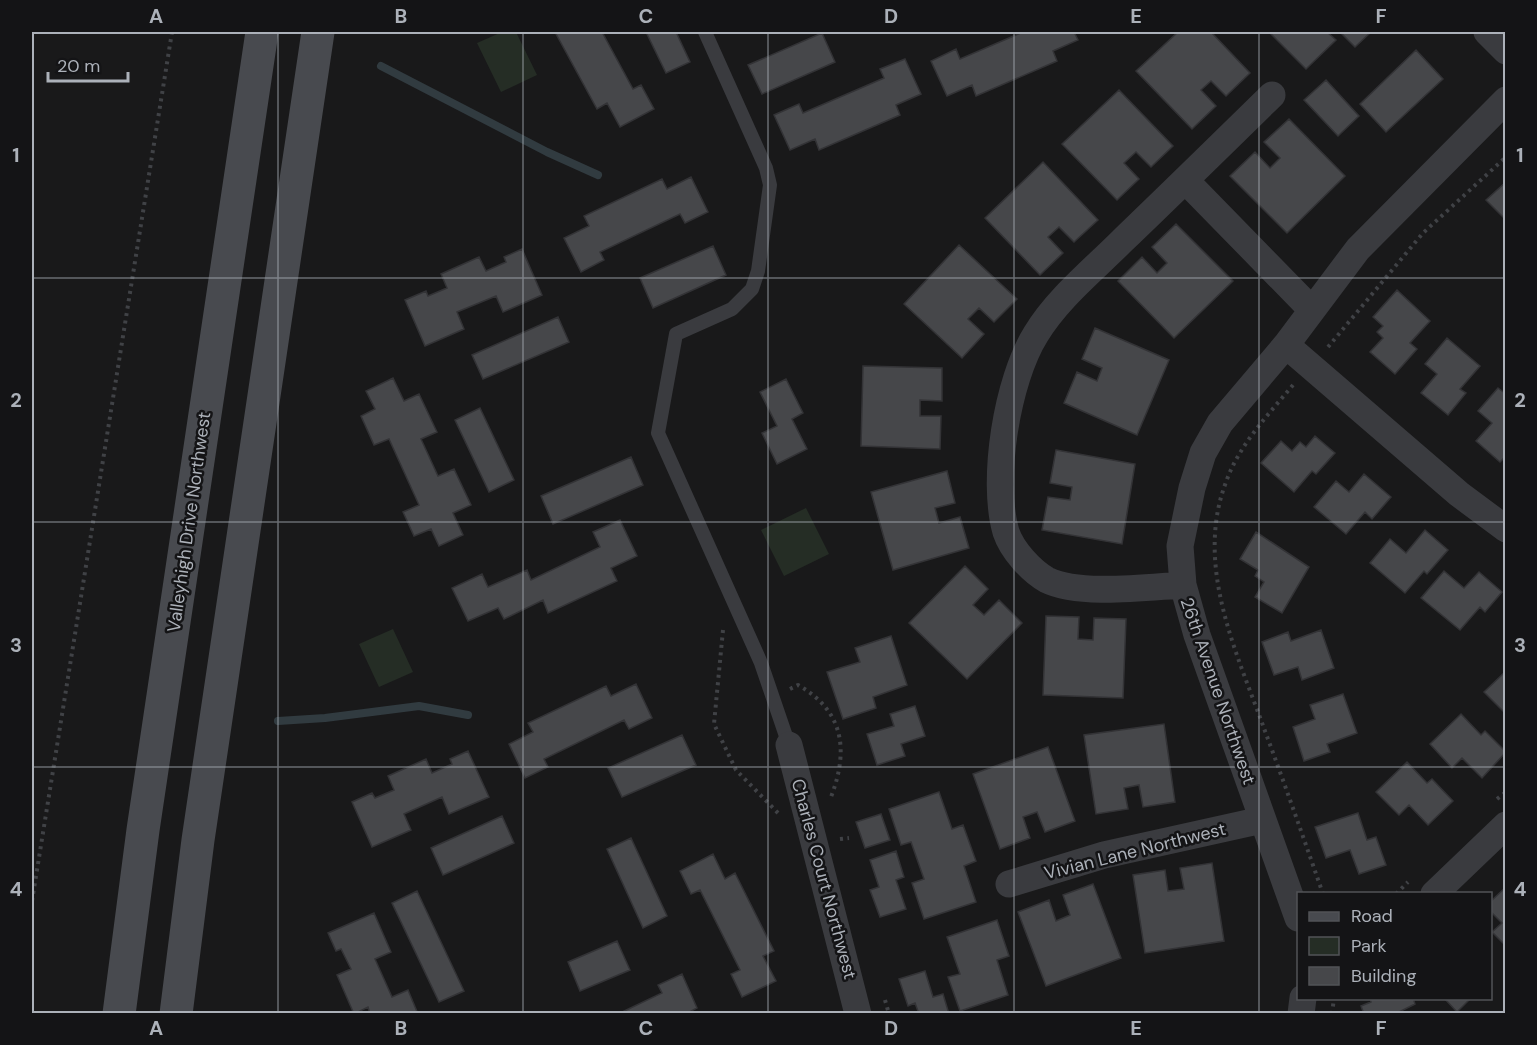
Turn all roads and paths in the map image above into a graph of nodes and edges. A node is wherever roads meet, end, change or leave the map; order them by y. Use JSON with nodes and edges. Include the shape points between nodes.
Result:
{"nodes":[{"id":1,"x":172,"y":32,"type":"edge"},
{"id":2,"x":262,"y":32,"type":"edge"},
{"id":3,"x":318,"y":32,"type":"edge"},
{"id":4,"x":705,"y":32,"type":"edge"},
{"id":5,"x":1487,"y":32,"type":"edge"},
{"id":6,"x":1506,"y":51,"type":"edge"},
{"id":7,"x":1272,"y":95,"type":"dead end"},
{"id":8,"x":1506,"y":100,"type":"edge"},
{"id":9,"x":1506,"y":157,"type":"edge"},
{"id":10,"x":1185,"y":180,"type":"junction"},
{"id":11,"x":1311,"y":309,"type":"junction"},
{"id":12,"x":1286,"y":345,"type":"junction"},
{"id":13,"x":1329,"y":346,"type":"dead end"},
{"id":14,"x":1293,"y":385,"type":"dead end"},
{"id":15,"x":1506,"y":529,"type":"edge"},
{"id":16,"x":1183,"y":585,"type":"junction"},
{"id":17,"x":724,"y":626,"type":"dead end"},
{"id":18,"x":772,"y":698,"type":"junction"},
{"id":19,"x":789,"y":746,"type":"joint"},
{"id":20,"x":736,"y":770,"type":"dead end"},
{"id":21,"x":829,"y":802,"type":"dead end"},
{"id":22,"x":1262,"y":820,"type":"junction"},
{"id":23,"x":1506,"y":825,"type":"edge"},
{"id":24,"x":849,"y":838,"type":"dead end"},
{"id":25,"x":839,"y":839,"type":"dead end"},
{"id":26,"x":1009,"y":884,"type":"dead end"},
{"id":27,"x":1322,"y":892,"type":"edge"},
{"id":28,"x":1436,"y":892,"type":"edge"},
{"id":29,"x":32,"y":901,"type":"edge"},
{"id":30,"x":1297,"y":913,"type":"edge"},
{"id":31,"x":119,"y":1014,"type":"edge"},
{"id":32,"x":176,"y":1014,"type":"edge"},
{"id":33,"x":858,"y":1014,"type":"edge"}],
"edges":[{"from":1,"to":29,"type":"path"},
{"from":2,"to":31,"type":"main road","name":"Valleyhigh Drive Northwest"},
{"from":3,"to":32,"type":"main road"},
{"from":4,"to":18,"type":"lane","via":[[771,185],[755,281],[739,304],[676,334],[658,434],[756,652]]},
{"from":5,"to":6,"type":"street"},
{"from":7,"to":10,"type":"street"},
{"from":8,"to":11,"type":"street","name":"26th Avenue Northwest","via":[[1384,220]]},
{"from":9,"to":13,"type":"path","via":[[1423,233]]},
{"from":10,"to":11,"type":"street"},
{"from":10,"to":16,"type":"street","via":[[1079,284],[1036,333],[1013,388],[1005,428],[1001,495],[1006,533],[1032,568],[1048,580],[1098,589]]},
{"from":11,"to":12,"type":"street","name":"26th Avenue Northwest"},
{"from":12,"to":15,"type":"street","via":[[1459,494]]},
{"from":12,"to":16,"type":"street","name":"26th Avenue Northwest","via":[[1237,400],[1203,453],[1180,546]]},
{"from":14,"to":27,"type":"path","via":[[1243,447],[1226,481],[1214,547],[1227,626]]},
{"from":16,"to":22,"type":"street","name":"26th Avenue Northwest"},
{"from":17,"to":20,"type":"path","via":[[714,724]]},
{"from":18,"to":19,"type":"lane"},
{"from":18,"to":21,"type":"path","via":[[798,686],[827,708],[842,741],[837,780]]},
{"from":19,"to":33,"type":"street","name":"Charles Court Northwest"},
{"from":22,"to":26,"type":"street","name":"Vivian Lane Northwest","via":[[1104,855]]},
{"from":22,"to":30,"type":"street","name":"26th Avenue Northwest"},
{"from":23,"to":28,"type":"street"},
{"from":24,"to":25,"type":"path"}]}
